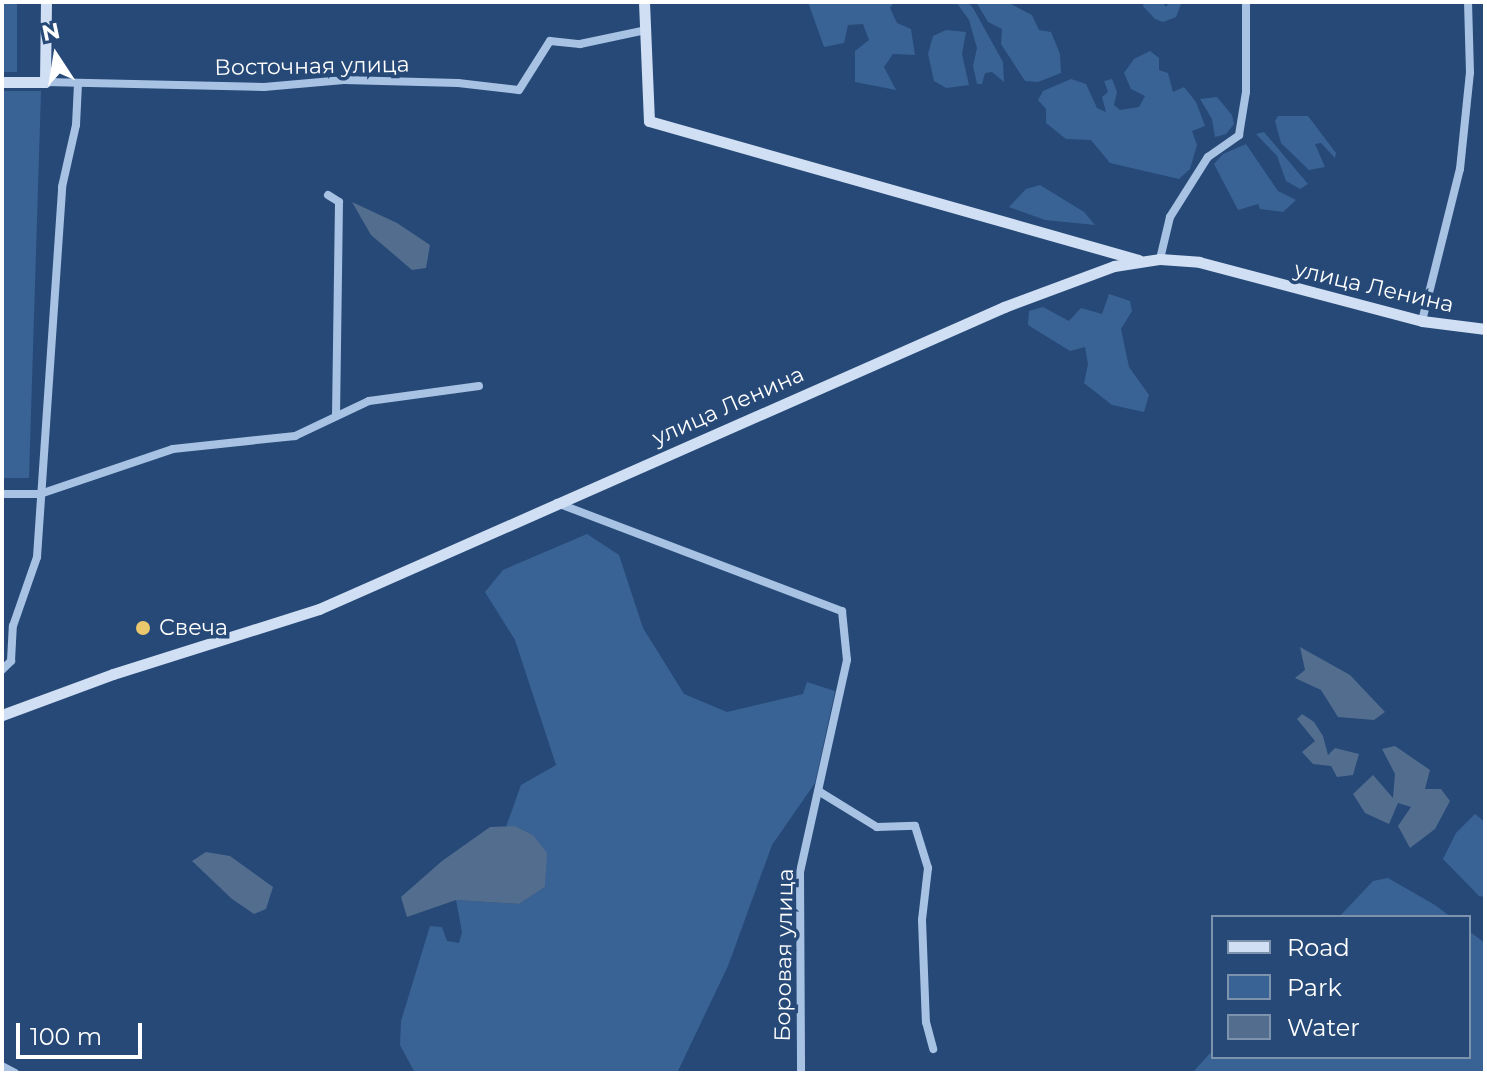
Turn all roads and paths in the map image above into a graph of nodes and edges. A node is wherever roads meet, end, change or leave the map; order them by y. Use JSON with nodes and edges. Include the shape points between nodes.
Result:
{"nodes":[{"id":1,"x":46,"y":2,"type":"edge"},
{"id":2,"x":644,"y":2,"type":"edge"},
{"id":3,"x":1246,"y":2,"type":"edge"},
{"id":4,"x":1468,"y":2,"type":"edge"},
{"id":5,"x":646,"y":30,"type":"junction"},
{"id":6,"x":2,"y":82,"type":"edge"},
{"id":7,"x":45,"y":82,"type":"junction"},
{"id":8,"x":78,"y":84,"type":"junction"},
{"id":9,"x":328,"y":195,"type":"dead end"},
{"id":10,"x":1160,"y":259,"type":"junction"},
{"id":11,"x":1143,"y":262,"type":"junction"},
{"id":12,"x":1422,"y":321,"type":"junction"},
{"id":13,"x":1485,"y":329,"type":"edge"},
{"id":14,"x":479,"y":386,"type":"dead end"},
{"id":15,"x":336,"y":416,"type":"junction"},
{"id":16,"x":2,"y":494,"type":"edge"},
{"id":17,"x":40,"y":494,"type":"junction"},
{"id":18,"x":556,"y":502,"type":"junction"},
{"id":19,"x":2,"y":670,"type":"edge"},
{"id":20,"x":2,"y":715,"type":"edge"},
{"id":21,"x":820,"y":792,"type":"junction"},
{"id":22,"x":933,"y":1049,"type":"dead end"},
{"id":23,"x":2,"y":1066,"type":"edge"},
{"id":24,"x":15,"y":1073,"type":"edge"},
{"id":25,"x":801,"y":1073,"type":"edge"}],
"edges":[{"from":1,"to":7,"type":"street"},
{"from":2,"to":5,"type":"street"},
{"from":3,"to":10,"type":"street","via":[[1246,92],[1239,135],[1208,157],[1170,217]]},
{"from":4,"to":12,"type":"street","via":[[1470,73],[1460,169]]},
{"from":5,"to":8,"type":"street","name":"Восточная улица","via":[[580,44],[550,41],[519,90],[344,80],[264,87]]},
{"from":5,"to":11,"type":"street","via":[[649,121]]},
{"from":6,"to":7,"type":"street"},
{"from":7,"to":8,"type":"street","name":"Восточная улица"},
{"from":8,"to":17,"type":"street","via":[[76,125],[62,187]]},
{"from":9,"to":15,"type":"street","via":[[339,202]]},
{"from":10,"to":11,"type":"street","name":"улица Ленина"},
{"from":10,"to":12,"type":"street","name":"улица Ленина","via":[[1199,262]]},
{"from":11,"to":18,"type":"street","name":"улица Ленина","via":[[1114,266],[1004,307]]},
{"from":12,"to":13,"type":"street","name":"улица Ленина"},
{"from":14,"to":15,"type":"street","via":[[369,401]]},
{"from":15,"to":17,"type":"street","via":[[295,436],[173,449]]},
{"from":16,"to":17,"type":"street"},
{"from":17,"to":19,"type":"street","via":[[37,557],[13,626],[11,661]]},
{"from":18,"to":20,"type":"street","name":"улица Ленина","via":[[319,609]]},
{"from":18,"to":21,"type":"street","name":"Боровая улица","via":[[842,611],[847,660]]},
{"from":21,"to":22,"type":"street","via":[[877,827],[915,826],[928,868],[922,920],[926,1022]]},
{"from":21,"to":25,"type":"street","name":"Боровая улица","via":[[800,872]]},
{"from":23,"to":24,"type":"street"}]}
